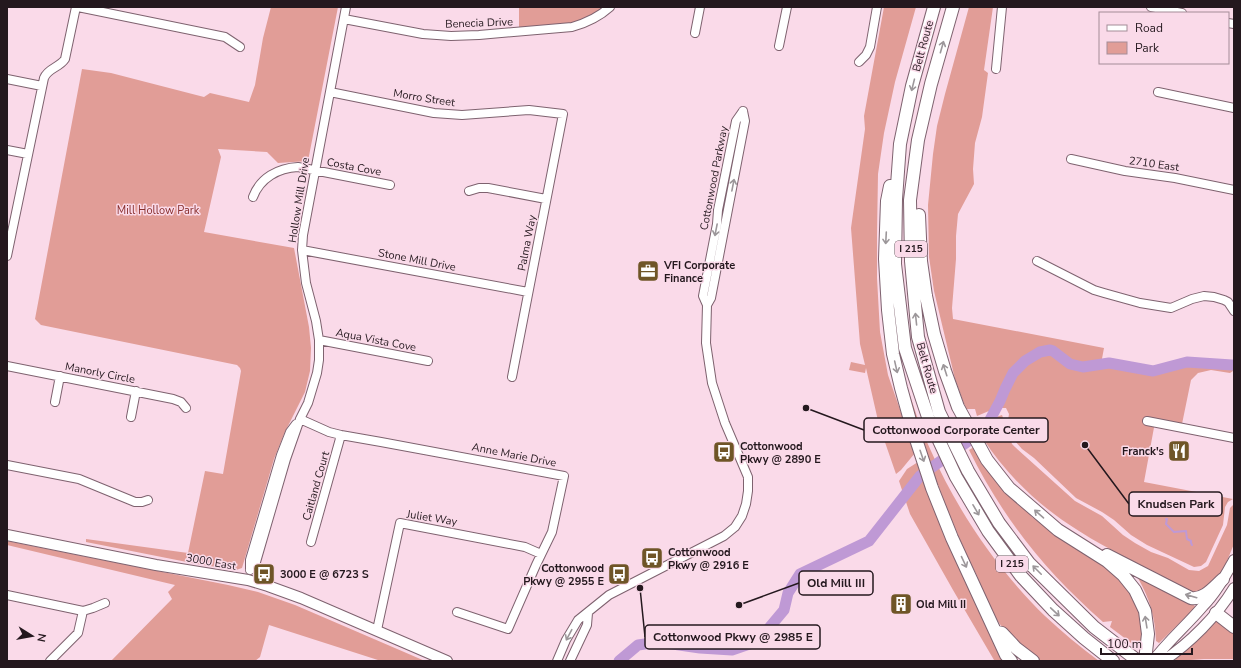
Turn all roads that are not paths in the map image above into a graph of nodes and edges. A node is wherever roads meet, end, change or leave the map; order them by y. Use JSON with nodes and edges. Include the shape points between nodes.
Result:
{"nodes":[{"id":1,"x":77,"y":7,"type":"edge"},
{"id":2,"x":346,"y":7,"type":"edge"},
{"id":3,"x":610,"y":7,"type":"edge"},
{"id":4,"x":700,"y":7,"type":"edge"},
{"id":5,"x":787,"y":7,"type":"edge"},
{"id":6,"x":877,"y":7,"type":"edge"},
{"id":7,"x":934,"y":7,"type":"edge"},
{"id":8,"x":953,"y":7,"type":"edge"},
{"id":9,"x":1002,"y":7,"type":"edge"},
{"id":10,"x":1152,"y":7,"type":"edge"},
{"id":11,"x":1177,"y":12,"type":"edge"},
{"id":12,"x":344,"y":19,"type":"junction"},
{"id":13,"x":695,"y":33,"type":"dead end"},
{"id":14,"x":780,"y":46,"type":"dead end"},
{"id":15,"x":240,"y":47,"type":"dead end"},
{"id":16,"x":860,"y":62,"type":"dead end"},
{"id":17,"x":996,"y":69,"type":"dead end"},
{"id":18,"x":7,"y":79,"type":"edge"},
{"id":19,"x":931,"y":84,"type":"junction"},
{"id":20,"x":42,"y":86,"type":"junction"},
{"id":21,"x":330,"y":92,"type":"junction"},
{"id":22,"x":1158,"y":92,"type":"dead end"},
{"id":23,"x":1234,"y":108,"type":"edge"},
{"id":24,"x":563,"y":114,"type":"joint"},
{"id":25,"x":900,"y":144,"type":"junction"},
{"id":26,"x":7,"y":150,"type":"edge"},
{"id":27,"x":28,"y":154,"type":"junction"},
{"id":28,"x":1071,"y":160,"type":"dead end"},
{"id":29,"x":314,"y":170,"type":"junction"},
{"id":30,"x":390,"y":185,"type":"dead end"},
{"id":31,"x":1234,"y":190,"type":"edge"},
{"id":32,"x":469,"y":191,"type":"dead end"},
{"id":33,"x":253,"y":197,"type":"dead end"},
{"id":34,"x":546,"y":199,"type":"junction"},
{"id":35,"x":10,"y":222,"type":"edge"},
{"id":36,"x":302,"y":250,"type":"junction"},
{"id":37,"x":7,"y":256,"type":"edge"},
{"id":38,"x":1036,"y":261,"type":"dead end"},
{"id":39,"x":528,"y":292,"type":"junction"},
{"id":40,"x":707,"y":305,"type":"junction"},
{"id":41,"x":1234,"y":311,"type":"edge"},
{"id":42,"x":319,"y":340,"type":"junction"},
{"id":43,"x":428,"y":361,"type":"dead end"},
{"id":44,"x":7,"y":366,"type":"edge"},
{"id":45,"x":60,"y":376,"type":"junction"},
{"id":46,"x":512,"y":377,"type":"dead end"},
{"id":47,"x":136,"y":391,"type":"junction"},
{"id":48,"x":55,"y":402,"type":"dead end"},
{"id":49,"x":186,"y":408,"type":"dead end"},
{"id":50,"x":934,"y":414,"type":"junction"},
{"id":51,"x":131,"y":417,"type":"dead end"},
{"id":52,"x":300,"y":419,"type":"junction"},
{"id":53,"x":1147,"y":421,"type":"dead end"},
{"id":54,"x":342,"y":435,"type":"junction"},
{"id":55,"x":1234,"y":438,"type":"edge"},
{"id":56,"x":7,"y":465,"type":"edge"},
{"id":57,"x":148,"y":500,"type":"dead end"},
{"id":58,"x":1058,"y":530,"type":"junction"},
{"id":59,"x":7,"y":535,"type":"edge"},
{"id":60,"x":311,"y":542,"type":"dead end"},
{"id":61,"x":541,"y":554,"type":"junction"},
{"id":62,"x":1234,"y":560,"type":"edge"},
{"id":63,"x":249,"y":575,"type":"junction"},
{"id":64,"x":1223,"y":579,"type":"junction"},
{"id":65,"x":1234,"y":588,"type":"edge"},
{"id":66,"x":7,"y":595,"type":"edge"},
{"id":67,"x":105,"y":603,"type":"dead end"},
{"id":68,"x":83,"y":611,"type":"junction"},
{"id":69,"x":457,"y":612,"type":"dead end"},
{"id":70,"x":588,"y":613,"type":"junction"},
{"id":71,"x":1216,"y":613,"type":"junction"},
{"id":72,"x":1234,"y":627,"type":"edge"},
{"id":73,"x":377,"y":630,"type":"junction"},
{"id":74,"x":996,"y":632,"type":"junction"},
{"id":75,"x":50,"y":661,"type":"edge"},
{"id":76,"x":447,"y":661,"type":"edge"},
{"id":77,"x":557,"y":661,"type":"edge"},
{"id":78,"x":570,"y":661,"type":"edge"},
{"id":79,"x":1011,"y":661,"type":"edge"},
{"id":80,"x":1034,"y":661,"type":"edge"},
{"id":81,"x":1113,"y":661,"type":"edge"},
{"id":82,"x":1138,"y":661,"type":"edge"},
{"id":83,"x":1145,"y":661,"type":"edge"},
{"id":84,"x":1153,"y":661,"type":"edge"},
{"id":85,"x":1163,"y":661,"type":"edge"}],
"edges":[{"from":1,"to":15,"type":"street","via":[[225,36]]},
{"from":1,"to":20,"type":"street","via":[[65,59],[46,74]]},
{"from":2,"to":12,"type":"street","name":"Hollow Mill Drive"},
{"from":3,"to":12,"type":"street","name":"Benecia Drive","via":[[595,18],[572,27],[465,36],[423,34]]},
{"from":4,"to":13,"type":"street"},
{"from":5,"to":14,"type":"street"},
{"from":6,"to":16,"type":"street","via":[[870,47]]},
{"from":7,"to":25,"type":"highway","name":"Belt Route","number":"I 215","one_way":true,"via":[[912,86]]},
{"from":19,"to":8,"type":"highway","name":"Belt Route","number":"I 215","one_way":true},
{"from":9,"to":17,"type":"street"},
{"from":10,"to":11,"type":"street"},
{"from":12,"to":21,"type":"street","name":"Hollow Mill Drive"},
{"from":18,"to":20,"type":"street"},
{"from":50,"to":19,"type":"highway","name":"Belt Route","number":"I 215","one_way":true,"via":[[918,337],[911,261],[910,200],[918,140]]},
{"from":58,"to":19,"type":"highway","one_way":true,"via":[[1009,488],[987,460],[958,407],[934,334],[921,261],[918,200]]},
{"from":20,"to":27,"type":"street"},
{"from":21,"to":24,"type":"street","name":"Morro Street","via":[[434,113],[462,115],[529,110]]},
{"from":21,"to":29,"type":"street","name":"Hollow Mill Drive"},
{"from":22,"to":23,"type":"street"},
{"from":24,"to":34,"type":"street","name":"Palma Way"},
{"from":25,"to":50,"type":"highway","name":"Belt Route","number":"I 215","via":[[895,264],[905,348]]},
{"from":25,"to":74,"type":"highway","one_way":true,"via":[[887,201],[884,259],[893,354],[911,424],[932,488],[952,538]]},
{"from":26,"to":27,"type":"street"},
{"from":27,"to":35,"type":"street"},
{"from":28,"to":31,"type":"street","name":"2710 East"},
{"from":29,"to":30,"type":"street","name":"Costa Cove"},
{"from":29,"to":33,"type":"street","name":"Costa Cove","via":[[279,170],[261,182]]},
{"from":29,"to":36,"type":"street","name":"Hollow Mill Drive"},
{"from":32,"to":34,"type":"street","via":[[488,188]]},
{"from":34,"to":39,"type":"street","name":"Palma Way"},
{"from":35,"to":37,"type":"street"},
{"from":36,"to":39,"type":"street","name":"Stone Mill Drive"},
{"from":36,"to":42,"type":"street","name":"Hollow Mill Drive","via":[[306,283]]},
{"from":38,"to":41,"type":"street","via":[[1104,294],[1171,308],[1192,299],[1214,297],[1228,302]]},
{"from":39,"to":46,"type":"street","name":"Palma Way"},
{"from":40,"to":40,"type":"street","name":"Cottonwood Parkway","one_way":true,"via":[[711,298],[743,135],[743,111],[736,121],[721,196],[703,296]]},
{"from":40,"to":70,"type":"street","name":"Cottonwood Parkway","via":[[706,343],[712,383],[725,423],[748,477],[747,498],[742,516],[724,536],[609,595]]},
{"from":42,"to":43,"type":"street","name":"Aqua Vista Cove"},
{"from":42,"to":52,"type":"street","name":"Hollow Mill Drive","via":[[319,360],[314,386]]},
{"from":44,"to":45,"type":"street","name":"Manorly Circle"},
{"from":45,"to":47,"type":"street","name":"Manorly Circle"},
{"from":45,"to":48,"type":"street"},
{"from":47,"to":49,"type":"street","name":"Manorly Circle","via":[[173,399],[181,402]]},
{"from":47,"to":51,"type":"street"},
{"from":50,"to":81,"type":"highway","name":"Belt Route","number":"I 215","one_way":true,"via":[[956,477],[988,531],[1021,576],[1053,610]]},
{"from":82,"to":50,"type":"highway","name":"Belt Route","number":"I 215","one_way":true,"via":[[1094,627],[1029,563],[999,523]]},
{"from":52,"to":54,"type":"street","name":"Anne Marie Drive","via":[[328,432]]},
{"from":52,"to":63,"type":"street","name":"Hollow Mill Drive","via":[[282,469],[256,562]]},
{"from":53,"to":55,"type":"street"},
{"from":54,"to":60,"type":"street","name":"Caitland Court"},
{"from":54,"to":61,"type":"street","name":"Anne Marie Drive","via":[[564,476],[552,532]]},
{"from":56,"to":57,"type":"street","via":[[79,479],[135,502]]},
{"from":64,"to":58,"type":"highway","one_way":true,"via":[[1202,597],[1191,598]]},
{"from":83,"to":58,"type":"highway","one_way":true,"via":[[1148,634],[1145,611],[1134,590],[1123,575],[1107,561]]},
{"from":59,"to":63,"type":"main road","name":"3000 East","via":[[162,566]]},
{"from":61,"to":69,"type":"street","name":"Anne Marie Drive","via":[[508,629]]},
{"from":61,"to":73,"type":"street","name":"Juliet Way","via":[[525,546],[400,523]]},
{"from":62,"to":64,"type":"main road"},
{"from":63,"to":73,"type":"main road","name":"3000 East"},
{"from":64,"to":84,"type":"main road","via":[[1205,605],[1164,646]]},
{"from":65,"to":71,"type":"main road"},
{"from":66,"to":68,"type":"street"},
{"from":67,"to":68,"type":"street"},
{"from":68,"to":75,"type":"street","via":[[78,632]]},
{"from":70,"to":77,"type":"street","name":"Cottonwood Parkway","one_way":true,"via":[[578,620],[571,630]]},
{"from":70,"to":78,"type":"street","via":[[587,625]]},
{"from":71,"to":72,"type":"highway"},
{"from":71,"to":85,"type":"main road","via":[[1187,642]]},
{"from":73,"to":76,"type":"main road","name":"3000 East"},
{"from":74,"to":79,"type":"highway"},
{"from":74,"to":80,"type":"highway","via":[[1002,633],[1016,648]]}]}
